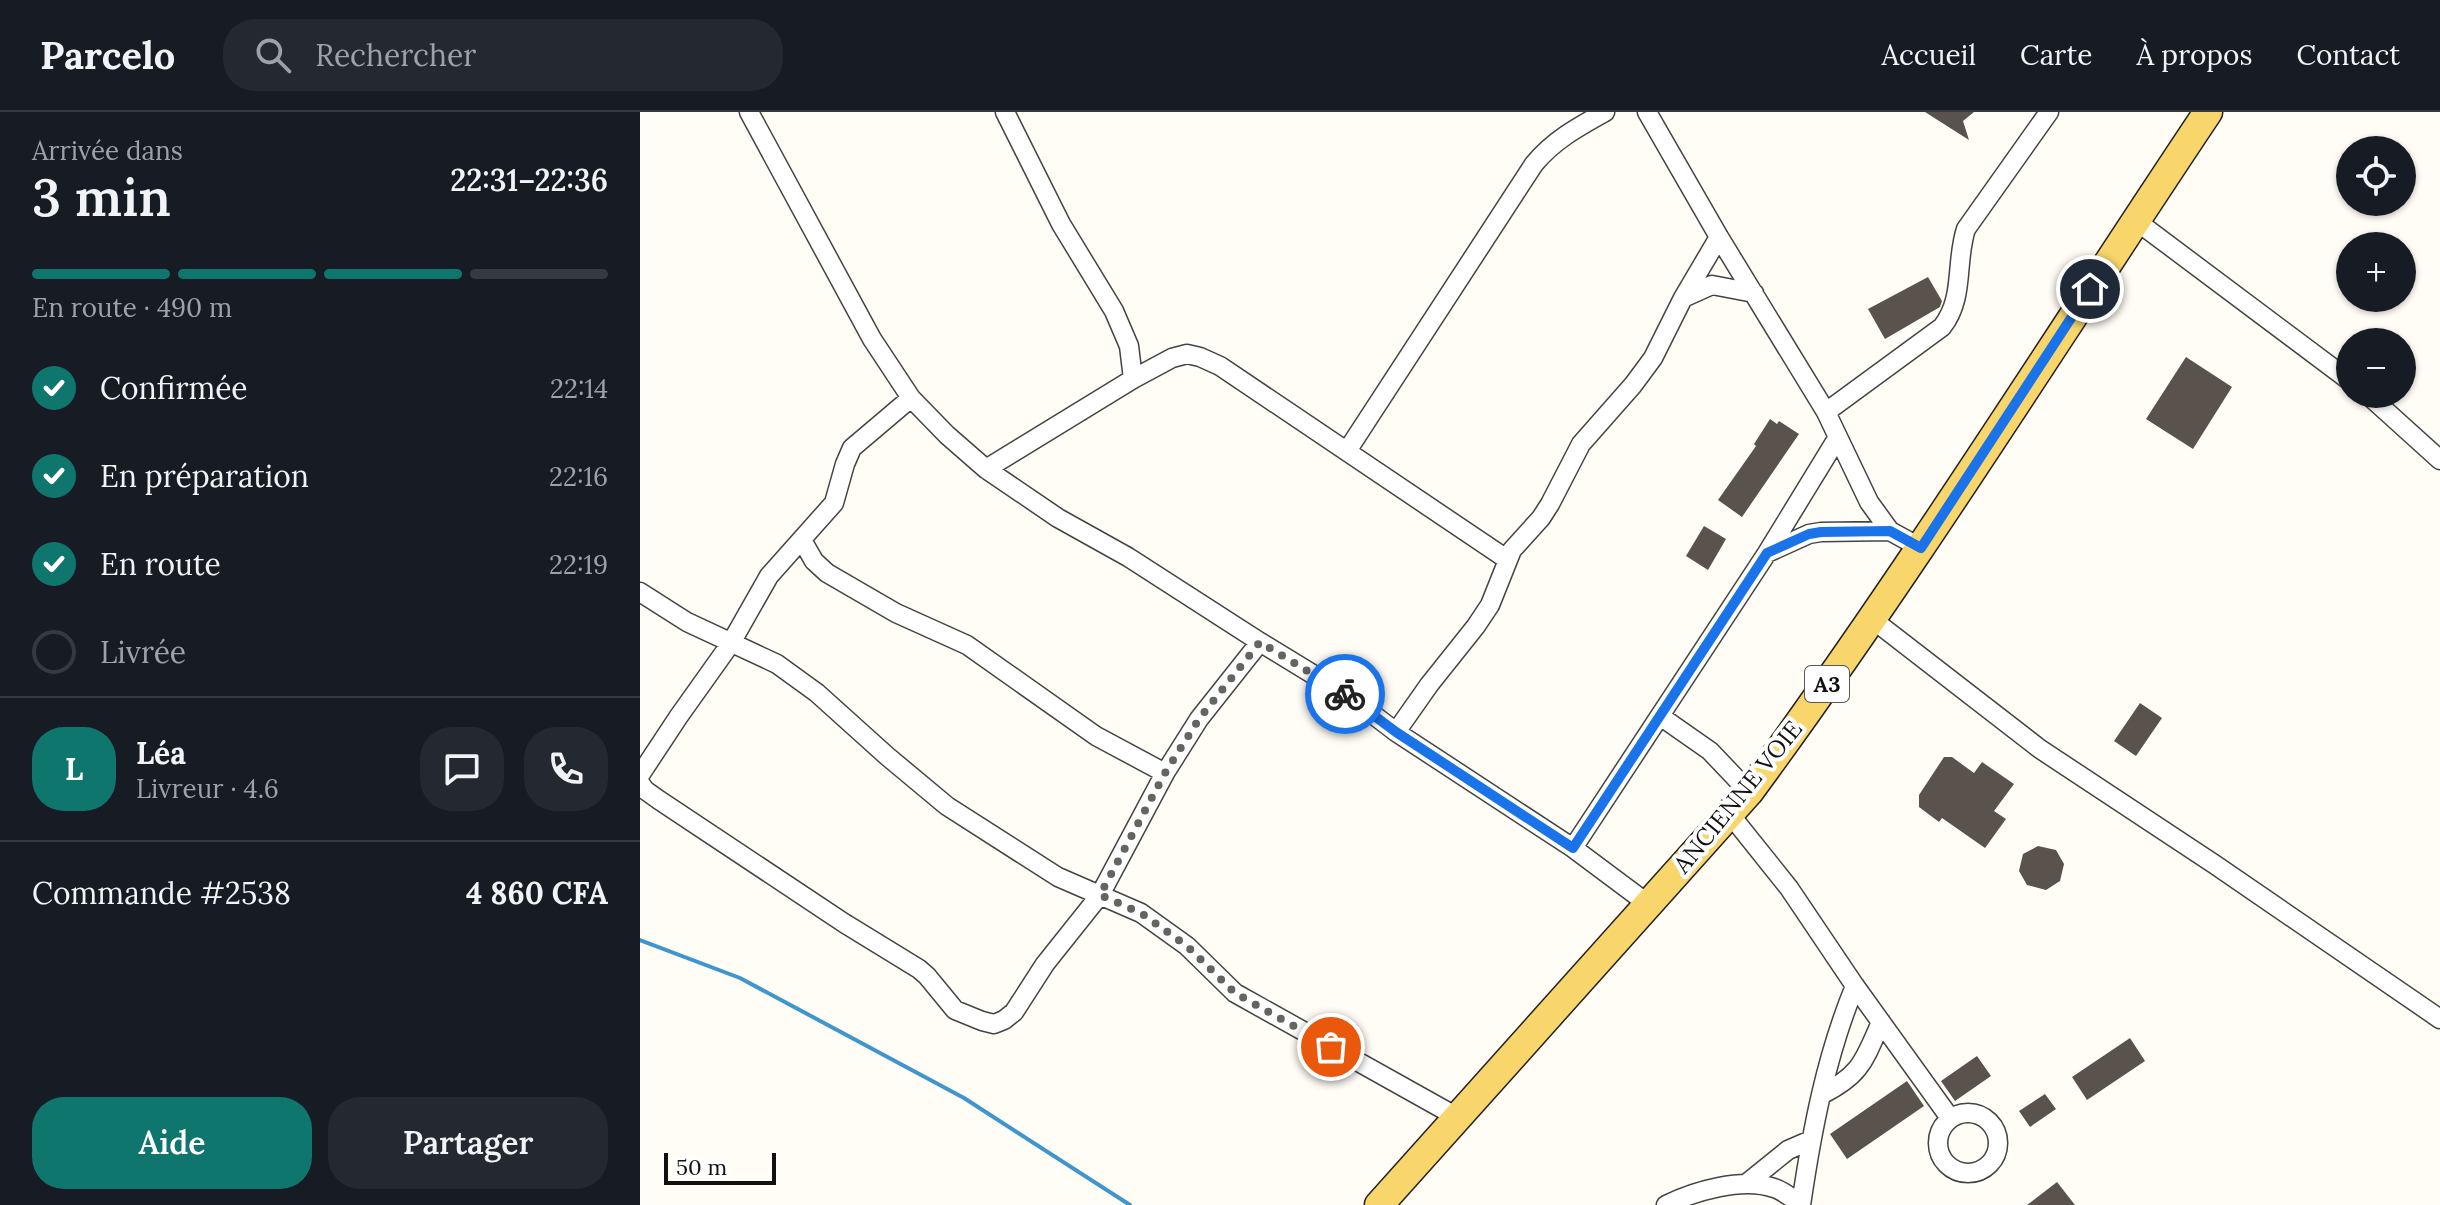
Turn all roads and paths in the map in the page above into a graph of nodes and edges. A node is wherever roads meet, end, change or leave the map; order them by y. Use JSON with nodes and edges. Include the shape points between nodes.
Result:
{"nodes":[{"id":1,"x":749,"y":112,"type":"edge"},
{"id":2,"x":1005,"y":112,"type":"edge"},
{"id":3,"x":1605,"y":112,"type":"edge"},
{"id":4,"x":1647,"y":112,"type":"edge"},
{"id":5,"x":2049,"y":112,"type":"edge"},
{"id":6,"x":2208,"y":112,"type":"edge"},
{"id":7,"x":2135,"y":220,"type":"junction"},
{"id":8,"x":1719,"y":237,"type":"junction"},
{"id":9,"x":1754,"y":293,"type":"junction"},
{"id":10,"x":1683,"y":298,"type":"junction"},
{"id":11,"x":2336,"y":371,"type":"edge"},
{"id":12,"x":1133,"y":379,"type":"junction"},
{"id":13,"x":911,"y":398,"type":"junction"},
{"id":14,"x":2382,"y":408,"type":"edge"},
{"id":15,"x":1826,"y":412,"type":"junction"},
{"id":16,"x":1838,"y":437,"type":"junction"},
{"id":17,"x":1347,"y":451,"type":"junction"},
{"id":18,"x":2440,"y":460,"type":"edge"},
{"id":19,"x":986,"y":469,"type":"junction"},
{"id":20,"x":1890,"y":531,"type":"junction"},
{"id":21,"x":802,"y":540,"type":"junction"},
{"id":22,"x":1921,"y":548,"type":"junction"},
{"id":23,"x":1767,"y":553,"type":"junction"},
{"id":24,"x":1508,"y":560,"type":"junction"},
{"id":25,"x":640,"y":592,"type":"edge"},
{"id":26,"x":1872,"y":619,"type":"junction"},
{"id":27,"x":1260,"y":642,"type":"junction"},
{"id":28,"x":731,"y":643,"type":"junction"},
{"id":29,"x":1660,"y":716,"type":"junction"},
{"id":30,"x":1396,"y":732,"type":"junction"},
{"id":31,"x":1165,"y":773,"type":"junction"},
{"id":32,"x":640,"y":775,"type":"edge"},
{"id":33,"x":640,"y":783,"type":"edge"},
{"id":34,"x":1749,"y":792,"type":"junction"},
{"id":35,"x":1729,"y":813,"type":"junction"},
{"id":36,"x":1573,"y":848,"type":"junction"},
{"id":37,"x":1100,"y":895,"type":"junction"},
{"id":38,"x":1648,"y":904,"type":"junction"},
{"id":39,"x":1855,"y":986,"type":"junction"},
{"id":40,"x":2440,"y":1019,"type":"edge"},
{"id":41,"x":1881,"y":1022,"type":"junction"},
{"id":42,"x":1821,"y":1095,"type":"junction"},
{"id":43,"x":1457,"y":1117,"type":"junction"},
{"id":44,"x":1950,"y":1118,"type":"dead end"},
{"id":45,"x":1811,"y":1140,"type":"junction"},
{"id":46,"x":1746,"y":1184,"type":"junction"},
{"id":47,"x":1400,"y":1194,"type":"edge"},
{"id":48,"x":1379,"y":1205,"type":"edge"},
{"id":49,"x":1666,"y":1205,"type":"edge"},
{"id":50,"x":1801,"y":1205,"type":"edge"}],
"edges":[{"from":1,"to":13,"type":"street","via":[[872,339]]},
{"from":2,"to":12,"type":"street","via":[[1061,224],[1114,311],[1129,346]]},
{"from":3,"to":17,"type":"street","via":[[1561,137],[1534,164]]},
{"from":4,"to":8,"type":"street"},
{"from":5,"to":15,"type":"street","via":[[1966,229],[1949,318]]},
{"from":6,"to":7,"type":"main road","name":"ANCIENNE VOIE","number":"A3"},
{"from":7,"to":11,"type":"street"},
{"from":7,"to":22,"type":"main road","name":"ANCIENNE VOIE","number":"A3"},
{"from":8,"to":9,"type":"street"},
{"from":8,"to":10,"type":"street"},
{"from":9,"to":10,"type":"street","via":[[1712,285]]},
{"from":9,"to":15,"type":"street"},
{"from":10,"to":24,"type":"street","via":[[1653,358],[1581,444],[1550,504]]},
{"from":12,"to":17,"type":"street","via":[[1172,358],[1200,357]]},
{"from":12,"to":19,"type":"street"},
{"from":13,"to":19,"type":"street"},
{"from":13,"to":21,"type":"street","via":[[852,448],[834,503]]},
{"from":14,"to":18,"type":"street"},
{"from":15,"to":16,"type":"street"},
{"from":16,"to":20,"type":"street","via":[[1869,502]]},
{"from":16,"to":23,"type":"street"},
{"from":17,"to":24,"type":"street"},
{"from":19,"to":27,"type":"street"},
{"from":20,"to":22,"type":"street"},
{"from":20,"to":23,"type":"street","via":[[1809,534]]},
{"from":21,"to":28,"type":"street","via":[[769,576]]},
{"from":21,"to":31,"type":"street","via":[[822,569],[858,593],[967,645],[1096,736]]},
{"from":22,"to":26,"type":"main road","name":"ANCIENNE VOIE","number":"A3"},
{"from":23,"to":29,"type":"street"},
{"from":24,"to":30,"type":"street","via":[[1476,626]]},
{"from":25,"to":28,"type":"street"},
{"from":26,"to":34,"type":"main road","name":"ANCIENNE VOIE","number":"A3"},
{"from":26,"to":40,"type":"street","via":[[2040,749]]},
{"from":27,"to":30,"type":"street"},
{"from":27,"to":31,"type":"street","via":[[1199,719]]},
{"from":28,"to":32,"type":"street"},
{"from":28,"to":37,"type":"street","via":[[777,664],[817,693],[947,806],[1058,877]]},
{"from":29,"to":34,"type":"street","via":[[1710,751]]},
{"from":29,"to":36,"type":"street"},
{"from":30,"to":36,"type":"street"},
{"from":31,"to":37,"type":"street"},
{"from":33,"to":37,"type":"street","via":[[919,969],[955,1010],[994,1024],[1014,1012]]},
{"from":34,"to":35,"type":"main road","name":"ANCIENNE VOIE","number":"A3"},
{"from":35,"to":38,"type":"main road","name":"ANCIENNE VOIE","number":"A3"},
{"from":35,"to":39,"type":"street","via":[[1798,899]]},
{"from":36,"to":38,"type":"street"},
{"from":37,"to":43,"type":"street","via":[[1141,913],[1187,946],[1235,993]]},
{"from":38,"to":43,"type":"main road","name":"ANCIENNE VOIE","number":"A3"},
{"from":39,"to":41,"type":"street"},
{"from":39,"to":42,"type":"street"},
{"from":41,"to":42,"type":"street","via":[[1858,1070]]},
{"from":41,"to":44,"type":"street"},
{"from":42,"to":45,"type":"street"},
{"from":43,"to":47,"type":"main road","name":"ANCIENNE VOIE","number":"A3"},
{"from":45,"to":46,"type":"street","via":[[1788,1150]]},
{"from":45,"to":50,"type":"street"},
{"from":46,"to":49,"type":"street"},
{"from":46,"to":50,"type":"street","via":[[1778,1189]]},
{"from":47,"to":48,"type":"main road","name":"ANCIENNE VOIE","number":"A3"}]}
